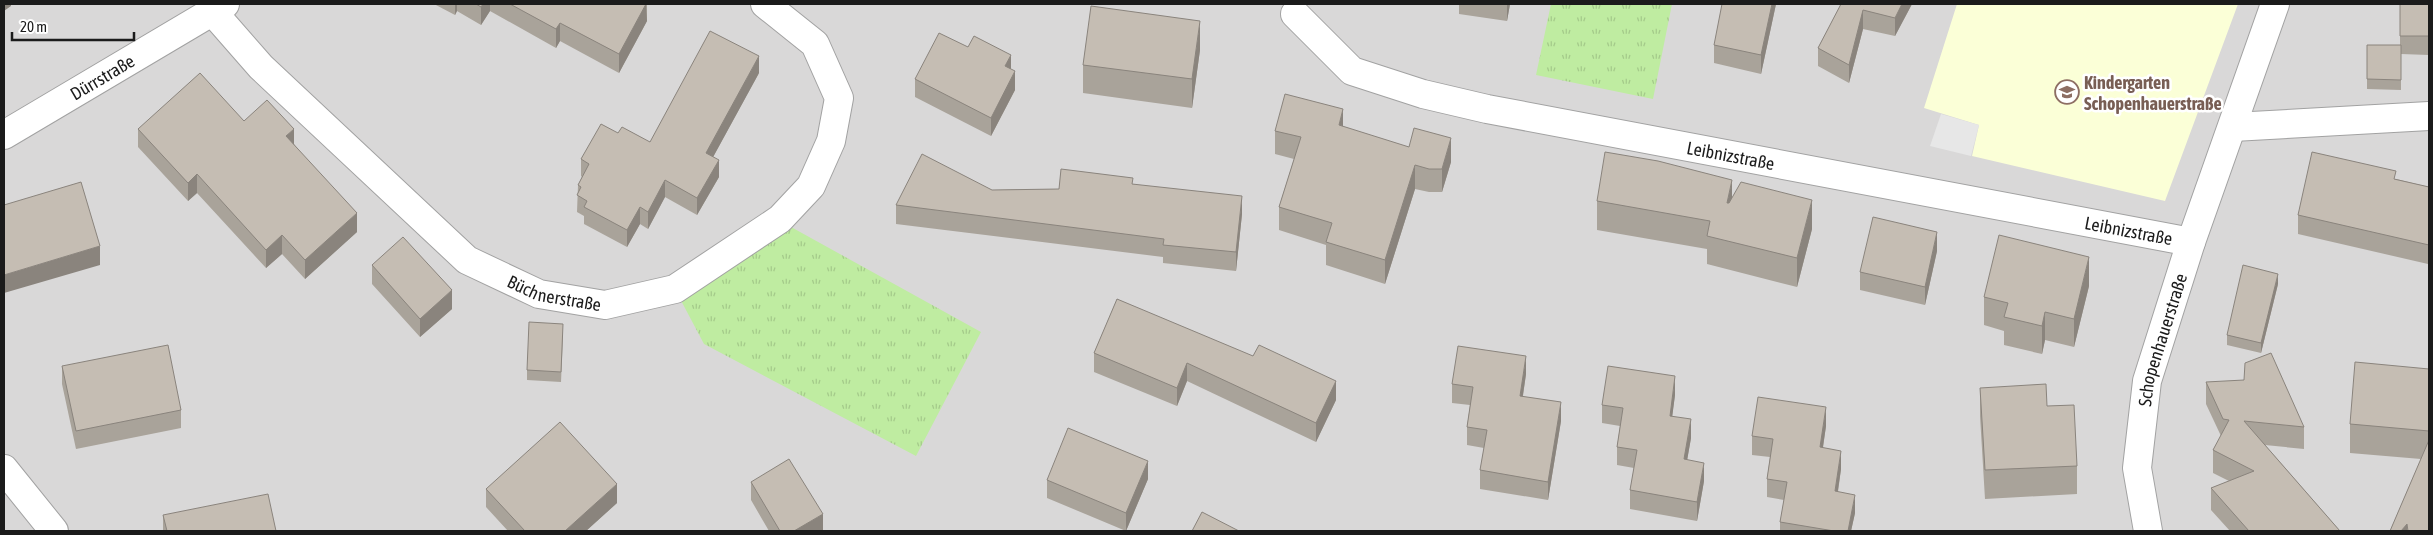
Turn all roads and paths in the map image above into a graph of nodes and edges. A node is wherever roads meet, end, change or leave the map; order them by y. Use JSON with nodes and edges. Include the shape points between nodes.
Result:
{"nodes":[{"id":1,"x":765,"y":4,"type":"edge"},
{"id":2,"x":2275,"y":4,"type":"edge"},
{"id":3,"x":219,"y":7,"type":"edge"},
{"id":4,"x":1295,"y":14,"type":"dead end"},
{"id":5,"x":2429,"y":116,"type":"edge"},
{"id":6,"x":2233,"y":127,"type":"junction"},
{"id":7,"x":4,"y":135,"type":"edge"},
{"id":8,"x":2191,"y":242,"type":"junction"},
{"id":9,"x":4,"y":469,"type":"edge"},
{"id":10,"x":54,"y":531,"type":"edge"},
{"id":11,"x":2148,"y":531,"type":"edge"}],
"edges":[{"from":1,"to":3,"type":"street","name":"Büchnerstraße","via":[[815,44],[839,98],[831,141],[811,186],[780,219],[675,289],[605,305],[539,294],[467,260],[262,67]]},
{"from":2,"to":6,"type":"street","name":"Schopenhauerstraße"},
{"from":3,"to":7,"type":"street","name":"Dürrstraße"},
{"from":4,"to":8,"type":"street","name":"Leibnizstraße","via":[[1352,71],[1423,94],[1506,113]]},
{"from":5,"to":6,"type":"street"},
{"from":6,"to":8,"type":"street","name":"Schopenhauerstraße"},
{"from":8,"to":11,"type":"street","name":"Schopenhauerstraße","via":[[2147,381],[2137,468]]},
{"from":9,"to":10,"type":"street"}]}
